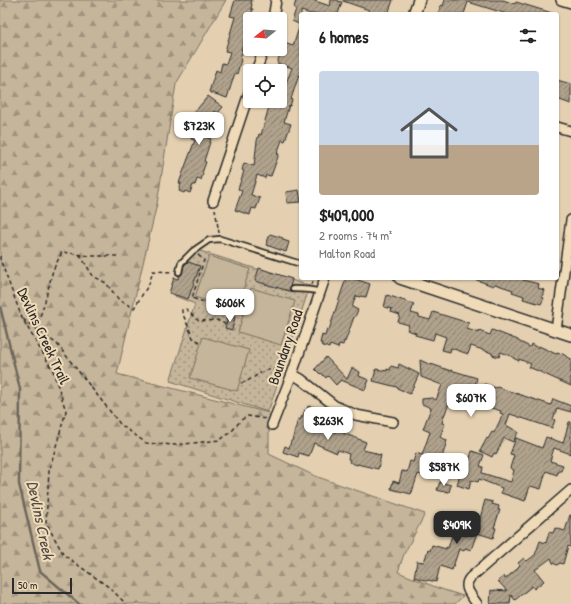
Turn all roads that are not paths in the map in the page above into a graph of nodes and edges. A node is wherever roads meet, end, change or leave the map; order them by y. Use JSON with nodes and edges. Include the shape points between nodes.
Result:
{"nodes":[{"id":1,"x":276,"y":0,"type":"edge"},
{"id":2,"x":419,"y":0,"type":"edge"},
{"id":3,"x":561,"y":0,"type":"edge"},
{"id":4,"x":571,"y":3,"type":"edge"},
{"id":5,"x":273,"y":12,"type":"edge"},
{"id":6,"x":415,"y":12,"type":"edge"},
{"id":7,"x":244,"y":108,"type":"edge"},
{"id":8,"x":559,"y":127,"type":"edge"},
{"id":9,"x":571,"y":131,"type":"edge"},
{"id":10,"x":213,"y":201,"type":"road end"},
{"id":11,"x":571,"y":220,"type":"edge"},
{"id":12,"x":299,"y":263,"type":"edge"},
{"id":13,"x":178,"y":272,"type":"road end"},
{"id":14,"x":324,"y":280,"type":"edge"},
{"id":15,"x":406,"y":280,"type":"edge"},
{"id":16,"x":292,"y":290,"type":"dead end"},
{"id":17,"x":320,"y":292,"type":"junction"},
{"id":18,"x":556,"y":330,"type":"junction"},
{"id":19,"x":571,"y":335,"type":"edge"},
{"id":20,"x":293,"y":374,"type":"junction"},
{"id":21,"x":393,"y":422,"type":"dead end"},
{"id":22,"x":273,"y":423,"type":"road end"},
{"id":23,"x":571,"y":490,"type":"edge"},
{"id":24,"x":477,"y":604,"type":"edge"}],
"edges":[{"from":1,"to":5,"type":"street"},
{"from":2,"to":6,"type":"street"},
{"from":3,"to":4,"type":"street"},
{"from":7,"to":10,"type":"street"},
{"from":8,"to":9,"type":"street"},
{"from":11,"to":18,"type":"street"},
{"from":12,"to":13,"type":"lane","via":[[220,239],[209,240],[193,251],[181,263]]},
{"from":14,"to":17,"type":"street","name":"Boundary Road"},
{"from":15,"to":18,"type":"street"},
{"from":16,"to":17,"type":"lane","via":[[312,289]]},
{"from":17,"to":20,"type":"street","name":"Boundary Road"},
{"from":18,"to":19,"type":"street"},
{"from":20,"to":21,"type":"street","via":[[335,406],[356,415]]},
{"from":20,"to":22,"type":"street","name":"Boundary Road"},
{"from":23,"to":24,"type":"street","via":[[466,582],[466,588]]}]}
